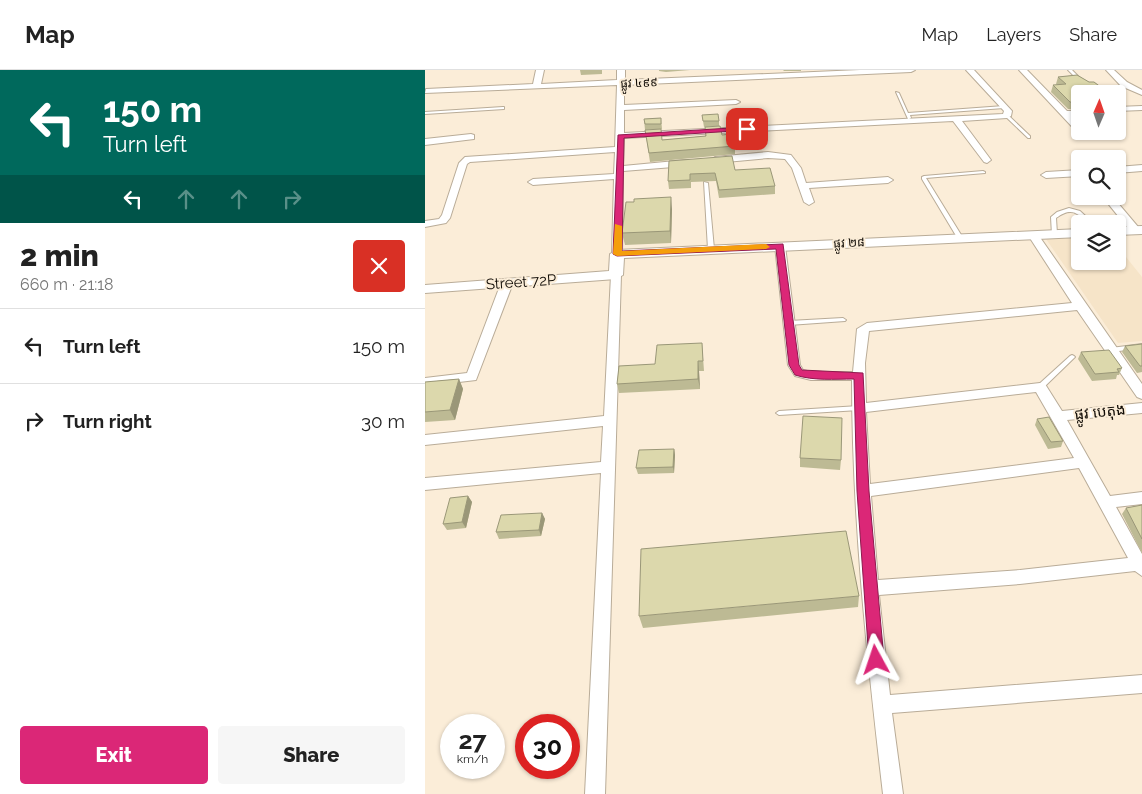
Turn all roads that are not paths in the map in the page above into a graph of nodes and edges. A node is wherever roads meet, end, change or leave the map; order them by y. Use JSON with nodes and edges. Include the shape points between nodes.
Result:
{"nodes":[{"id":1,"x":540,"y":70,"type":"edge"},
{"id":2,"x":621,"y":70,"type":"edge"},
{"id":3,"x":911,"y":70,"type":"edge"},
{"id":4,"x":970,"y":70,"type":"edge"},
{"id":5,"x":1023,"y":70,"type":"edge"},
{"id":6,"x":1070,"y":70,"type":"edge"},
{"id":7,"x":1109,"y":70,"type":"edge"},
{"id":8,"x":1080,"y":80,"type":"edge"},
{"id":9,"x":621,"y":84,"type":"junction"},
{"id":10,"x":537,"y":85,"type":"junction"},
{"id":11,"x":427,"y":90,"type":"edge"},
{"id":12,"x":897,"y":93,"type":"dead end"},
{"id":13,"x":1142,"y":93,"type":"edge"},
{"id":14,"x":735,"y":102,"type":"dead end"},
{"id":15,"x":1004,"y":107,"type":"junction"},
{"id":16,"x":503,"y":108,"type":"dead end"},
{"id":17,"x":621,"y":108,"type":"junction"},
{"id":18,"x":1142,"y":108,"type":"edge"},
{"id":19,"x":1126,"y":109,"type":"edge"},
{"id":20,"x":425,"y":113,"type":"edge"},
{"id":21,"x":1071,"y":113,"type":"edge"},
{"id":22,"x":1065,"y":114,"type":"junction"},
{"id":23,"x":1007,"y":116,"type":"junction"},
{"id":24,"x":908,"y":117,"type":"junction"},
{"id":25,"x":956,"y":119,"type":"junction"},
{"id":26,"x":1071,"y":121,"type":"edge"},
{"id":27,"x":621,"y":136,"type":"junction"},
{"id":28,"x":471,"y":137,"type":"dead end"},
{"id":29,"x":1029,"y":137,"type":"dead end"},
{"id":30,"x":425,"y":142,"type":"edge"},
{"id":31,"x":620,"y":149,"type":"junction"},
{"id":32,"x":987,"y":160,"type":"dead end"},
{"id":33,"x":1142,"y":168,"type":"edge"},
{"id":34,"x":1126,"y":169,"type":"edge"},
{"id":35,"x":983,"y":172,"type":"dead end"},
{"id":36,"x":620,"y":173,"type":"junction"},
{"id":37,"x":1071,"y":174,"type":"edge"},
{"id":38,"x":1046,"y":175,"type":"dead end"},
{"id":39,"x":889,"y":180,"type":"dead end"},
{"id":40,"x":533,"y":182,"type":"dead end"},
{"id":41,"x":706,"y":183,"type":"edge"},
{"id":42,"x":803,"y":186,"type":"junction"},
{"id":43,"x":809,"y":202,"type":"dead end"},
{"id":44,"x":1115,"y":205,"type":"edge"},
{"id":45,"x":1083,"y":215,"type":"edge"},
{"id":46,"x":425,"y":224,"type":"edge"},
{"id":47,"x":1138,"y":230,"type":"edge"},
{"id":48,"x":1071,"y":233,"type":"edge"},
{"id":49,"x":1054,"y":234,"type":"junction"},
{"id":50,"x":1033,"y":235,"type":"junction"},
{"id":51,"x":960,"y":238,"type":"junction"},
{"id":52,"x":780,"y":246,"type":"junction"},
{"id":53,"x":711,"y":249,"type":"junction"},
{"id":54,"x":617,"y":254,"type":"junction"},
{"id":55,"x":616,"y":275,"type":"junction"},
{"id":56,"x":507,"y":283,"type":"junction"},
{"id":57,"x":425,"y":289,"type":"edge"},
{"id":58,"x":1080,"y":306,"type":"junction"},
{"id":59,"x":843,"y":320,"type":"dead end"},
{"id":60,"x":789,"y":323,"type":"junction"},
{"id":61,"x":1142,"y":346,"type":"edge"},
{"id":62,"x":1111,"y":350,"type":"junction"},
{"id":63,"x":1072,"y":358,"type":"dead end"},
{"id":64,"x":859,"y":376,"type":"junction"},
{"id":65,"x":425,"y":382,"type":"edge"},
{"id":66,"x":1040,"y":387,"type":"junction"},
{"id":67,"x":1142,"y":394,"type":"edge"},
{"id":68,"x":859,"y":408,"type":"junction"},
{"id":69,"x":1142,"y":408,"type":"edge"},
{"id":70,"x":779,"y":413,"type":"dead end"},
{"id":71,"x":1058,"y":416,"type":"junction"},
{"id":72,"x":610,"y":420,"type":"junction"},
{"id":73,"x":425,"y":440,"type":"edge"},
{"id":74,"x":1083,"y":462,"type":"junction"},
{"id":75,"x":607,"y":467,"type":"junction"},
{"id":76,"x":425,"y":484,"type":"edge"},
{"id":77,"x":863,"y":491,"type":"junction"},
{"id":78,"x":1142,"y":498,"type":"edge"},
{"id":79,"x":1105,"y":503,"type":"junction"},
{"id":80,"x":1141,"y":567,"type":"edge"},
{"id":81,"x":869,"y":588,"type":"junction"},
{"id":82,"x":1142,"y":684,"type":"edge"},
{"id":83,"x":882,"y":705,"type":"junction"},
{"id":84,"x":595,"y":794,"type":"edge"},
{"id":85,"x":893,"y":794,"type":"edge"}],
"edges":[{"from":1,"to":10,"type":"street"},
{"from":2,"to":9,"type":"street"},
{"from":3,"to":9,"type":"street","name":"ផ្លូវ ៤៩៩"},
{"from":4,"to":15,"type":"street"},
{"from":5,"to":22,"type":"street"},
{"from":6,"to":8,"type":"lane"},
{"from":7,"to":13,"type":"street","via":[[1124,84]]},
{"from":9,"to":10,"type":"street","name":"ផ្លូវ ៤៩៩"},
{"from":9,"to":17,"type":"street"},
{"from":10,"to":11,"type":"street","name":"ផ្លូវ ៤៩៩"},
{"from":12,"to":24,"type":"lane"},
{"from":14,"to":17,"type":"street"},
{"from":15,"to":23,"type":"street","via":[[1008,111]]},
{"from":15,"to":24,"type":"lane"},
{"from":16,"to":20,"type":"lane"},
{"from":17,"to":27,"type":"street"},
{"from":18,"to":19,"type":"street"},
{"from":21,"to":22,"type":"street"},
{"from":22,"to":26,"type":"street"},
{"from":23,"to":25,"type":"street"},
{"from":23,"to":29,"type":"lane"},
{"from":24,"to":25,"type":"street"},
{"from":24,"to":27,"type":"street"},
{"from":25,"to":32,"type":"street"},
{"from":27,"to":31,"type":"street"},
{"from":28,"to":30,"type":"street"},
{"from":31,"to":36,"type":"street"},
{"from":31,"to":46,"type":"street","via":[[468,159],[463,163],[447,216],[442,221]]},
{"from":33,"to":34,"type":"street"},
{"from":35,"to":51,"type":"lane","via":[[924,177]]},
{"from":36,"to":40,"type":"street"},
{"from":36,"to":42,"type":"street","via":[[768,155],[787,157],[796,168]]},
{"from":36,"to":54,"type":"street"},
{"from":37,"to":38,"type":"street"},
{"from":39,"to":42,"type":"street"},
{"from":41,"to":53,"type":"lane"},
{"from":42,"to":43,"type":"street"},
{"from":44,"to":47,"type":"street"},
{"from":45,"to":49,"type":"lane","via":[[1071,209],[1061,210],[1053,217]]},
{"from":48,"to":49,"type":"street","name":"ផ្លូវ ២៨"},
{"from":49,"to":50,"type":"street","name":"ផ្លូវ ២៨"},
{"from":50,"to":51,"type":"street","name":"ផ្លូវ ២៨"},
{"from":50,"to":58,"type":"street"},
{"from":51,"to":52,"type":"street","name":"ផ្លូវ ២៨"},
{"from":52,"to":53,"type":"street","name":"ផ្លូវ ២៨"},
{"from":52,"to":60,"type":"street"},
{"from":53,"to":54,"type":"street","name":"ផ្លូវ ២៨"},
{"from":54,"to":55,"type":"street"},
{"from":55,"to":56,"type":"street","name":"Street 72P"},
{"from":55,"to":72,"type":"street"},
{"from":56,"to":57,"type":"street","name":"Street 72P"},
{"from":56,"to":65,"type":"street","via":[[471,377]]},
{"from":58,"to":62,"type":"street"},
{"from":58,"to":64,"type":"street","via":[[871,326],[863,329]]},
{"from":59,"to":60,"type":"lane"},
{"from":60,"to":64,"type":"street","via":[[794,365],[799,373]]},
{"from":61,"to":62,"type":"lane"},
{"from":62,"to":67,"type":"street"},
{"from":63,"to":66,"type":"lane"},
{"from":64,"to":68,"type":"street"},
{"from":66,"to":68,"type":"street"},
{"from":66,"to":71,"type":"street"},
{"from":68,"to":70,"type":"lane"},
{"from":68,"to":77,"type":"street"},
{"from":69,"to":71,"type":"street","name":"ផ្លូវ បេតុង"},
{"from":71,"to":74,"type":"street"},
{"from":72,"to":73,"type":"street"},
{"from":72,"to":75,"type":"street"},
{"from":74,"to":77,"type":"street"},
{"from":74,"to":79,"type":"street"},
{"from":75,"to":76,"type":"street"},
{"from":75,"to":84,"type":"street"},
{"from":77,"to":81,"type":"street"},
{"from":78,"to":79,"type":"street"},
{"from":79,"to":80,"type":"street"},
{"from":80,"to":81,"type":"street"},
{"from":81,"to":83,"type":"street"},
{"from":82,"to":83,"type":"street"},
{"from":83,"to":85,"type":"street"}]}
